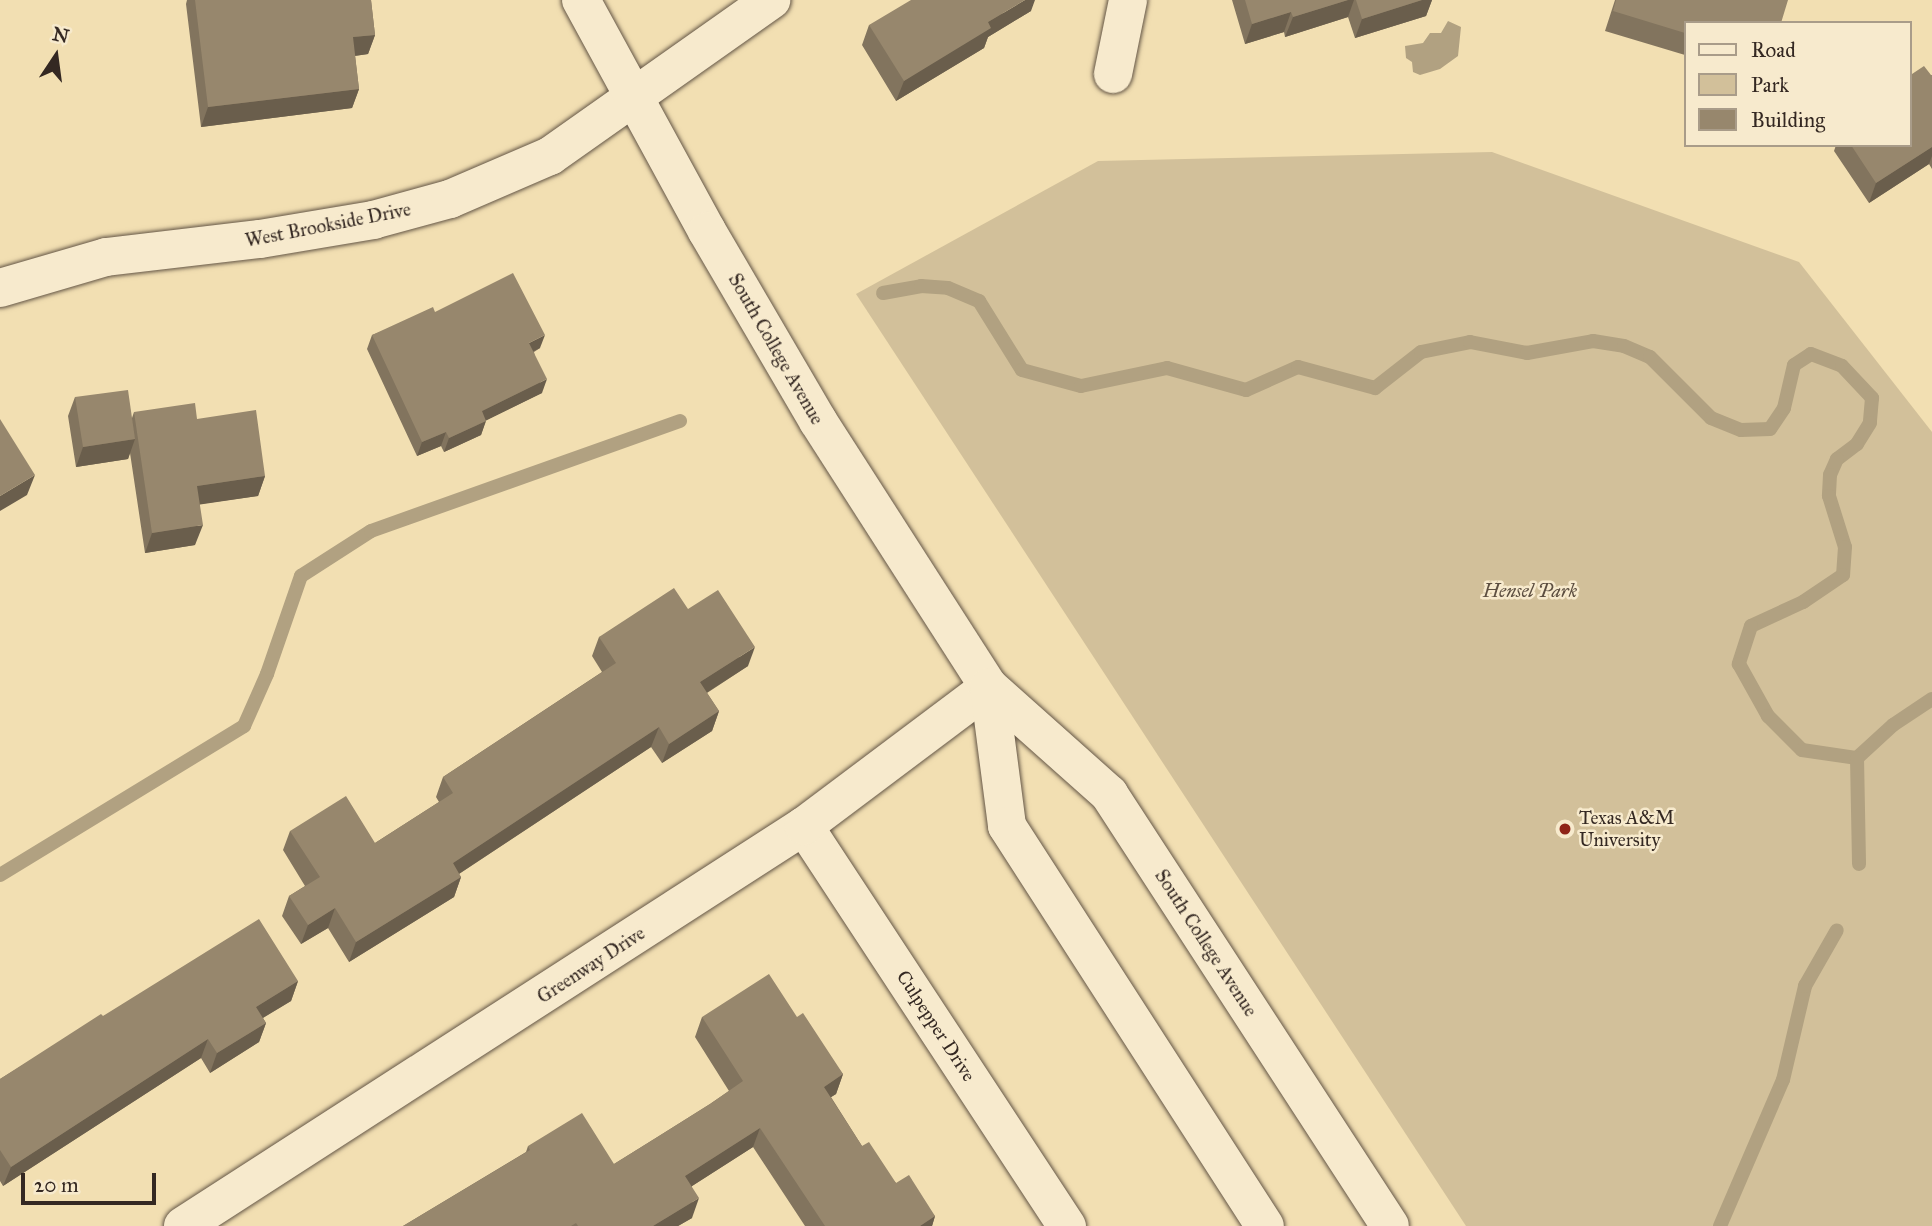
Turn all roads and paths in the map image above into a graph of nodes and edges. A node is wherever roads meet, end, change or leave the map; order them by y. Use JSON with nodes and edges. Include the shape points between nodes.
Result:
{"nodes":[{"id":1,"x":581,"y":0,"type":"edge"},
{"id":2,"x":771,"y":0,"type":"edge"},
{"id":3,"x":1128,"y":0,"type":"edge"},
{"id":4,"x":1113,"y":74,"type":"dead end"},
{"id":5,"x":632,"y":96,"type":"junction"},
{"id":6,"x":0,"y":288,"type":"edge"},
{"id":7,"x":989,"y":687,"type":"junction"},
{"id":8,"x":804,"y":826,"type":"junction"},
{"id":9,"x":183,"y":1226,"type":"edge"},
{"id":10,"x":1067,"y":1226,"type":"edge"},
{"id":11,"x":1265,"y":1226,"type":"edge"},
{"id":12,"x":1391,"y":1226,"type":"edge"}],
"edges":[{"from":1,"to":5,"type":"street","name":"South College Avenue"},
{"from":2,"to":5,"type":"street","name":"West Brookside Drive"},
{"from":3,"to":4,"type":"street"},
{"from":5,"to":6,"type":"street","name":"West Brookside Drive","via":[[550,156],[450,199],[373,220],[106,257]]},
{"from":5,"to":7,"type":"street","name":"South College Avenue","via":[[818,421]]},
{"from":7,"to":8,"type":"street","name":"Greenway Drive"},
{"from":7,"to":11,"type":"street","name":"South College Avenue","via":[[1007,826]]},
{"from":7,"to":12,"type":"street","name":"South College Avenue","via":[[1109,794]]},
{"from":8,"to":9,"type":"street","name":"Greenway Drive"},
{"from":8,"to":10,"type":"street","name":"Culpepper Drive"}]}
